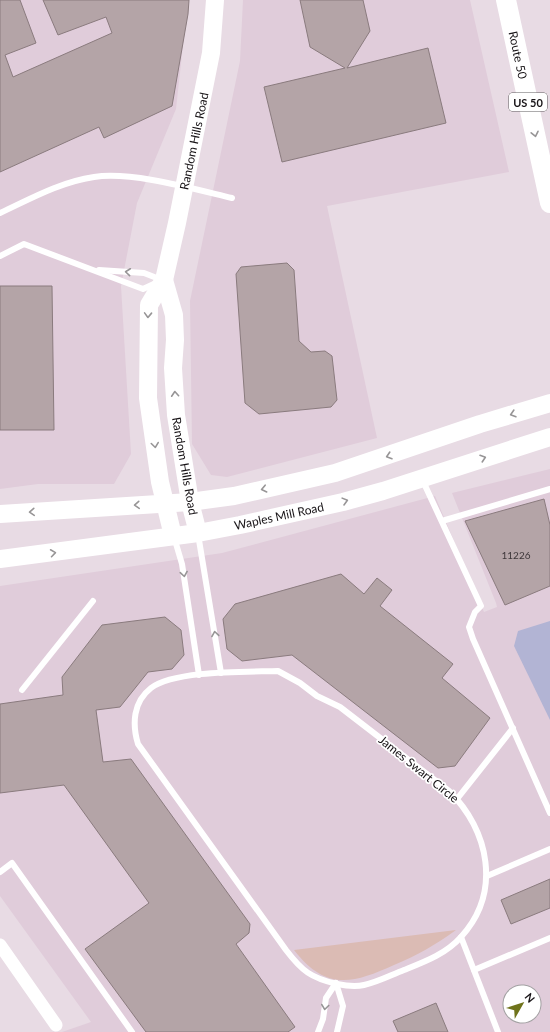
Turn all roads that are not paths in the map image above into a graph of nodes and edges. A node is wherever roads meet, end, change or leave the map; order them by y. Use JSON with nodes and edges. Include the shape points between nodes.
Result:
{"nodes":[{"id":1,"x":215,"y":0,"type":"edge"},
{"id":2,"x":506,"y":0,"type":"edge"},
{"id":3,"x":184,"y":187,"type":"junction"},
{"id":4,"x":232,"y":198,"type":"dead end"},
{"id":5,"x":550,"y":203,"type":"edge"},
{"id":6,"x":0,"y":213,"type":"edge"},
{"id":7,"x":0,"y":256,"type":"edge"},
{"id":8,"x":91,"y":270,"type":"junction"},
{"id":9,"x":164,"y":280,"type":"junction"},
{"id":10,"x":550,"y":404,"type":"edge"},
{"id":11,"x":550,"y":437,"type":"edge"},
{"id":12,"x":422,"y":478,"type":"junction"},
{"id":13,"x":550,"y":489,"type":"edge"},
{"id":14,"x":190,"y":502,"type":"junction"},
{"id":15,"x":166,"y":504,"type":"junction"},
{"id":16,"x":0,"y":514,"type":"edge"},
{"id":17,"x":442,"y":521,"type":"junction"},
{"id":18,"x":198,"y":533,"type":"junction"},
{"id":19,"x":173,"y":536,"type":"junction"},
{"id":20,"x":0,"y":559,"type":"edge"},
{"id":21,"x":93,"y":601,"type":"dead end"},
{"id":22,"x":221,"y":673,"type":"junction"},
{"id":23,"x":200,"y":675,"type":"junction"},
{"id":24,"x":22,"y":690,"type":"dead end"},
{"id":25,"x":513,"y":728,"type":"junction"},
{"id":26,"x":457,"y":799,"type":"junction"},
{"id":27,"x":550,"y":813,"type":"edge"},
{"id":28,"x":550,"y":849,"type":"edge"},
{"id":29,"x":0,"y":872,"type":"edge"},
{"id":30,"x":486,"y":876,"type":"junction"},
{"id":31,"x":461,"y":938,"type":"junction"},
{"id":32,"x":550,"y":938,"type":"edge"},
{"id":33,"x":0,"y":945,"type":"edge"},
{"id":34,"x":474,"y":970,"type":"junction"},
{"id":35,"x":336,"y":984,"type":"junction"},
{"id":36,"x":56,"y":1025,"type":"dead end"},
{"id":37,"x":132,"y":1032,"type":"edge"},
{"id":38,"x":318,"y":1032,"type":"edge"},
{"id":39,"x":337,"y":1032,"type":"edge"},
{"id":40,"x":498,"y":1032,"type":"edge"}],
"edges":[{"from":1,"to":3,"type":"main road","name":"Random Hills Road","via":[[211,53]]},
{"from":2,"to":5,"type":"main road","name":"Route 50","number":"US 50","one_way":true},
{"from":3,"to":4,"type":"lane"},
{"from":3,"to":6,"type":"lane","via":[[131,177],[94,177],[63,185]]},
{"from":3,"to":9,"type":"main road","name":"Random Hills Road"},
{"from":7,"to":8,"type":"lane","via":[[24,244]]},
{"from":9,"to":8,"type":"lane","one_way":true,"via":[[144,273]]},
{"from":8,"to":9,"type":"lane","via":[[143,289]]},
{"from":14,"to":9,"type":"main road","name":"Random Hills Road","one_way":true,"via":[[176,415],[173,368],[174,315]]},
{"from":9,"to":15,"type":"main road","name":"Random Hills Road","one_way":true,"via":[[149,305],[147,355],[148,398],[160,482]]},
{"from":10,"to":14,"type":"main road","one_way":true,"via":[[480,424],[335,473],[234,496]]},
{"from":12,"to":11,"type":"main road","name":"Waples Mill Road","one_way":true},
{"from":12,"to":17,"type":"lane"},
{"from":18,"to":12,"type":"main road","name":"Waples Mill Road","one_way":true,"via":[[343,502]]},
{"from":13,"to":17,"type":"lane"},
{"from":14,"to":15,"type":"main road"},
{"from":14,"to":18,"type":"main road","name":"Random Hills Road"},
{"from":15,"to":16,"type":"main road","one_way":true},
{"from":15,"to":19,"type":"main road","name":"Random Hills Road"},
{"from":17,"to":25,"type":"lane","via":[[480,606],[469,627]]},
{"from":18,"to":19,"type":"main road","name":"Waples Mill Road"},
{"from":22,"to":18,"type":"lane","one_way":true},
{"from":20,"to":19,"type":"main road","name":"Waples Mill Road","one_way":true},
{"from":19,"to":23,"type":"lane","one_way":true,"via":[[182,564]]},
{"from":21,"to":24,"type":"lane"},
{"from":22,"to":23,"type":"lane","name":"James Swart Circle"},
{"from":22,"to":26,"type":"lane","name":"James Swart Circle","via":[[278,671],[289,676],[317,696],[340,707]]},
{"from":23,"to":35,"type":"lane","name":"James Swart Circle","via":[[163,681],[142,697],[134,721],[138,744],[299,967],[312,976]]},
{"from":25,"to":26,"type":"lane"},
{"from":25,"to":27,"type":"lane"},
{"from":26,"to":30,"type":"lane","name":"James Swart Circle","via":[[473,821],[480,838],[485,854]]},
{"from":28,"to":30,"type":"lane"},
{"from":29,"to":37,"type":"lane","via":[[12,863]]},
{"from":30,"to":31,"type":"lane","name":"James Swart Circle","via":[[482,902]]},
{"from":31,"to":34,"type":"lane"},
{"from":31,"to":35,"type":"lane","name":"James Swart Circle","via":[[433,958],[365,985]]},
{"from":32,"to":34,"type":"lane"},
{"from":33,"to":36,"type":"street"},
{"from":34,"to":40,"type":"lane"},
{"from":35,"to":38,"type":"lane","one_way":true,"via":[[326,998]]},
{"from":35,"to":39,"type":"lane","via":[[343,1006]]}]}
